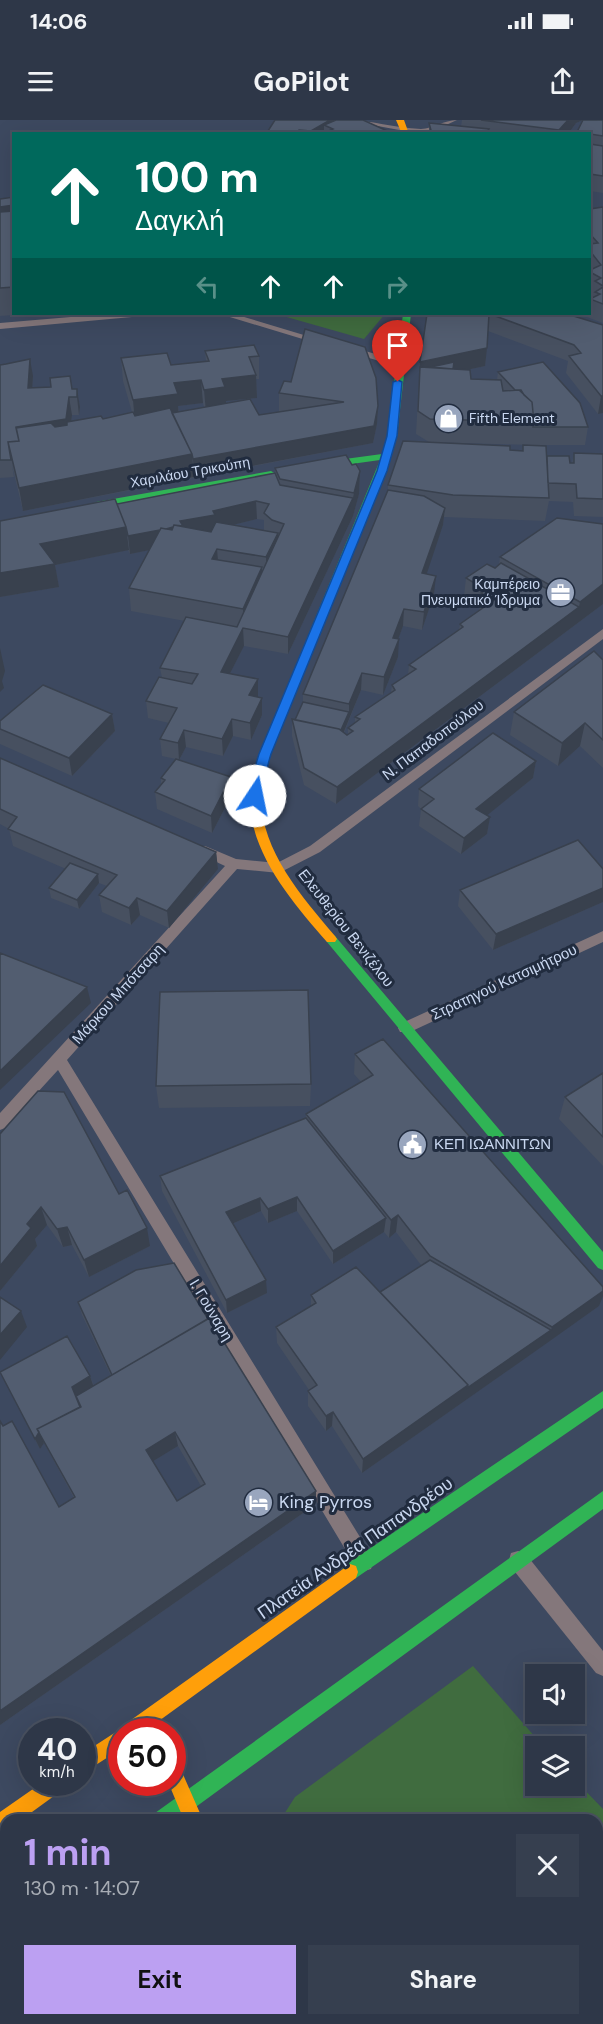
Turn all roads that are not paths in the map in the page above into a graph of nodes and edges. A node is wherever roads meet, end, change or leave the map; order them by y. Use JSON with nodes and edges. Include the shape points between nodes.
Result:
{"nodes":[{"id":1,"x":352,"y":120,"type":"edge"},
{"id":2,"x":368,"y":120,"type":"edge"},
{"id":3,"x":453,"y":120,"type":"edge"},
{"id":4,"x":403,"y":127,"type":"edge"},
{"id":5,"x":425,"y":131,"type":"junction"},
{"id":6,"x":430,"y":132,"type":"edge"},
{"id":7,"x":122,"y":315,"type":"edge"},
{"id":8,"x":228,"y":315,"type":"edge"},
{"id":9,"x":407,"y":315,"type":"edge"},
{"id":10,"x":0,"y":327,"type":"edge"},
{"id":11,"x":400,"y":364,"type":"junction"},
{"id":12,"x":392,"y":457,"type":"junction"},
{"id":13,"x":315,"y":467,"type":"edge"},
{"id":14,"x":280,"y":473,"type":"edge"},
{"id":15,"x":82,"y":507,"type":"edge"},
{"id":16,"x":603,"y":633,"type":"edge"},
{"id":17,"x":191,"y":845,"type":"edge"},
{"id":18,"x":234,"y":864,"type":"junction"},
{"id":19,"x":279,"y":868,"type":"junction"},
{"id":20,"x":603,"y":936,"type":"edge"},
{"id":21,"x":405,"y":1028,"type":"junction"},
{"id":22,"x":59,"y":1059,"type":"junction"},
{"id":23,"x":0,"y":1123,"type":"edge"},
{"id":24,"x":603,"y":1263,"type":"edge"},
{"id":25,"x":603,"y":1399,"type":"edge"},
{"id":26,"x":603,"y":1498,"type":"edge"},
{"id":27,"x":518,"y":1560,"type":"junction"},
{"id":28,"x":364,"y":1562,"type":"junction"},
{"id":29,"x":603,"y":1666,"type":"edge"},
{"id":30,"x":150,"y":1717,"type":"edge"},
{"id":31,"x":39,"y":1796,"type":"edge"},
{"id":32,"x":184,"y":1796,"type":"edge"},
{"id":33,"x":187,"y":1803,"type":"junction"},
{"id":34,"x":13,"y":1814,"type":"edge"},
{"id":35,"x":171,"y":1814,"type":"edge"},
{"id":36,"x":192,"y":1814,"type":"edge"}],
"edges":[{"from":1,"to":2,"type":"street"},
{"from":1,"to":4,"type":"street"},
{"from":3,"to":5,"type":"street"},
{"from":4,"to":5,"type":"street"},
{"from":5,"to":6,"type":"street"},
{"from":7,"to":10,"type":"street"},
{"from":8,"to":11,"type":"street"},
{"from":9,"to":11,"type":"main road","name":"Ελευθερίου Βενιζέλου"},
{"from":11,"to":12,"type":"main road","name":"Ελευθερίου Βενιζέλου"},
{"from":12,"to":13,"type":"main road"},
{"from":12,"to":19,"type":"main road","name":"Ελευθερίου Βενιζέλου","via":[[256,780],[260,829]]},
{"from":14,"to":15,"type":"main road","name":"Χαριλάου Τρικούπη"},
{"from":16,"to":19,"type":"street","name":"Ν. Παπαδοπούλου","via":[[315,849]]},
{"from":17,"to":18,"type":"street"},
{"from":18,"to":19,"type":"street"},
{"from":18,"to":22,"type":"street","name":"Μάρκου Μπότσαρη"},
{"from":19,"to":21,"type":"main road","name":"Ελευθερίου Βενιζέλου","via":[[315,920]]},
{"from":20,"to":21,"type":"street","name":"Στρατηγού Κατσιμήτρου"},
{"from":21,"to":24,"type":"main road","name":"Ελευθερίου Βενιζέλου"},
{"from":22,"to":23,"type":"street","name":"Μάρκου Μπότσαρη"},
{"from":22,"to":28,"type":"street","name":"Ι. Γούναρη"},
{"from":25,"to":28,"type":"main road","name":"Πλατεία Ανδρέα Παπανδρέου"},
{"from":26,"to":27,"type":"main road"},
{"from":27,"to":29,"type":"street"},
{"from":27,"to":33,"type":"main road"},
{"from":28,"to":30,"type":"main road","name":"Πλατεία Ανδρέα Παπανδρέου"},
{"from":31,"to":34,"type":"main road"},
{"from":32,"to":33,"type":"main road"},
{"from":33,"to":35,"type":"main road"},
{"from":33,"to":36,"type":"main road"}]}
